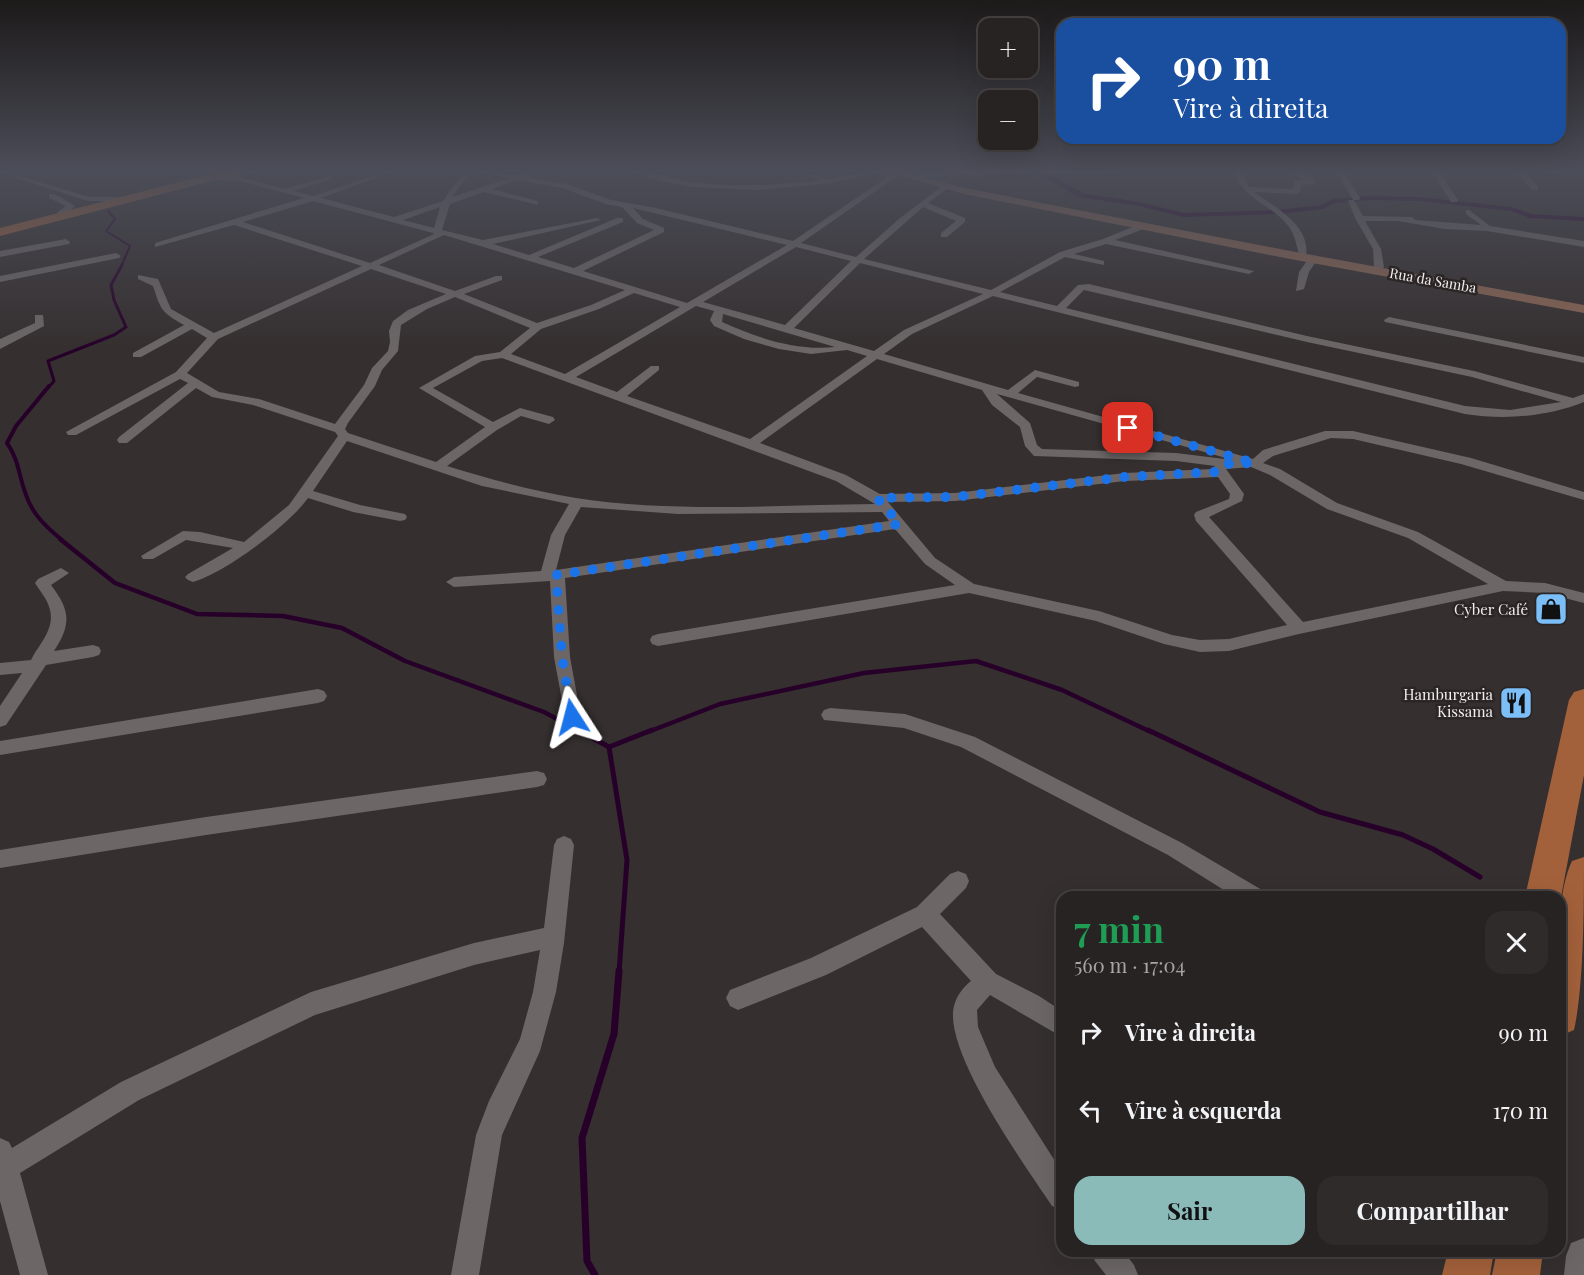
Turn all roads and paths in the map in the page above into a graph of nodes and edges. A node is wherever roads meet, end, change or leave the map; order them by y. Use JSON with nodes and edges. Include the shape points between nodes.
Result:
{"nodes":[{"id":1,"x":209,"y":230,"type":"edge"},
{"id":2,"x":256,"y":230,"type":"edge"},
{"id":3,"x":430,"y":230,"type":"edge"},
{"id":4,"x":547,"y":230,"type":"edge"},
{"id":5,"x":598,"y":230,"type":"edge"},
{"id":6,"x":660,"y":230,"type":"edge"},
{"id":7,"x":733,"y":230,"type":"edge"},
{"id":8,"x":814,"y":230,"type":"edge"},
{"id":9,"x":891,"y":230,"type":"edge"},
{"id":10,"x":951,"y":230,"type":"edge"},
{"id":11,"x":1134,"y":230,"type":"edge"},
{"id":12,"x":1162,"y":230,"type":"edge"},
{"id":13,"x":1171,"y":230,"type":"edge"},
{"id":14,"x":1295,"y":230,"type":"edge"},
{"id":15,"x":1366,"y":230,"type":"edge"},
{"id":16,"x":1508,"y":230,"type":"edge"},
{"id":17,"x":440,"y":232,"type":"junction"},
{"id":18,"x":944,"y":235,"type":"dead end"},
{"id":19,"x":1106,"y":241,"type":"junction"},
{"id":20,"x":66,"y":242,"type":"dead end"},
{"id":21,"x":482,"y":243,"type":"junction"},
{"id":22,"x":1584,"y":244,"type":"edge"},
{"id":23,"x":158,"y":245,"type":"dead end"},
{"id":24,"x":794,"y":245,"type":"junction"},
{"id":25,"x":1285,"y":252,"type":"junction"},
{"id":26,"x":0,"y":254,"type":"edge"},
{"id":27,"x":1063,"y":254,"type":"junction"},
{"id":28,"x":116,"y":256,"type":"dead end"},
{"id":29,"x":1307,"y":257,"type":"junction"},
{"id":30,"x":531,"y":258,"type":"junction"},
{"id":31,"x":855,"y":260,"type":"junction"},
{"id":32,"x":1101,"y":263,"type":"dead end"},
{"id":33,"x":369,"y":267,"type":"junction"},
{"id":34,"x":1379,"y":267,"type":"junction"},
{"id":35,"x":576,"y":271,"type":"junction"},
{"id":36,"x":1249,"y":271,"type":"dead end"},
{"id":37,"x":141,"y":277,"type":"dead end"},
{"id":38,"x":499,"y":278,"type":"dead end"},
{"id":39,"x":0,"y":279,"type":"edge"},
{"id":40,"x":634,"y":289,"type":"junction"},
{"id":41,"x":1299,"y":289,"type":"dead end"},
{"id":42,"x":990,"y":294,"type":"junction"},
{"id":43,"x":458,"y":295,"type":"junction"},
{"id":44,"x":693,"y":305,"type":"junction"},
{"id":45,"x":1584,"y":309,"type":"edge"},
{"id":46,"x":720,"y":310,"type":"junction"},
{"id":47,"x":1059,"y":310,"type":"junction"},
{"id":48,"x":39,"y":317,"type":"dead end"},
{"id":49,"x":1389,"y":320,"type":"dead end"},
{"id":50,"x":191,"y":325,"type":"junction"},
{"id":51,"x":537,"y":327,"type":"junction"},
{"id":52,"x":788,"y":328,"type":"junction"},
{"id":53,"x":214,"y":337,"type":"junction"},
{"id":54,"x":0,"y":346,"type":"edge"},
{"id":55,"x":851,"y":347,"type":"junction"},
{"id":56,"x":137,"y":355,"type":"dead end"},
{"id":57,"x":503,"y":355,"type":"junction"},
{"id":58,"x":876,"y":355,"type":"junction"},
{"id":59,"x":1584,"y":360,"type":"edge"},
{"id":60,"x":655,"y":368,"type":"dead end"},
{"id":61,"x":180,"y":374,"type":"junction"},
{"id":62,"x":566,"y":378,"type":"junction"},
{"id":63,"x":197,"y":382,"type":"junction"},
{"id":64,"x":1075,"y":384,"type":"dead end"},
{"id":65,"x":986,"y":387,"type":"junction"},
{"id":66,"x":1010,"y":394,"type":"junction"},
{"id":67,"x":618,"y":397,"type":"junction"},
{"id":68,"x":1579,"y":400,"type":"edge"},
{"id":69,"x":549,"y":420,"type":"dead end"},
{"id":70,"x":493,"y":427,"type":"junction"},
{"id":71,"x":72,"y":432,"type":"dead end"},
{"id":72,"x":342,"y":432,"type":"junction"},
{"id":73,"x":123,"y":440,"type":"dead end"},
{"id":74,"x":751,"y":444,"type":"junction"},
{"id":75,"x":1255,"y":463,"type":"junction"},
{"id":76,"x":437,"y":467,"type":"junction"},
{"id":77,"x":1222,"y":467,"type":"junction"},
{"id":78,"x":306,"y":494,"type":"junction"},
{"id":79,"x":1584,"y":496,"type":"edge"},
{"id":80,"x":578,"y":502,"type":"junction"},
{"id":81,"x":881,"y":503,"type":"junction"},
{"id":82,"x":400,"y":517,"type":"dead end"},
{"id":83,"x":900,"y":524,"type":"junction"},
{"id":84,"x":247,"y":548,"type":"junction"},
{"id":85,"x":148,"y":556,"type":"dead end"},
{"id":86,"x":61,"y":573,"type":"dead end"},
{"id":87,"x":552,"y":575,"type":"junction"},
{"id":88,"x":193,"y":577,"type":"dead end"},
{"id":89,"x":454,"y":582,"type":"dead end"},
{"id":90,"x":1503,"y":586,"type":"junction"},
{"id":91,"x":969,"y":588,"type":"junction"},
{"id":92,"x":1584,"y":598,"type":"edge"},
{"id":93,"x":1299,"y":628,"type":"junction"},
{"id":94,"x":658,"y":640,"type":"dead end"},
{"id":95,"x":93,"y":651,"type":"dead end"},
{"id":96,"x":37,"y":663,"type":"junction"},
{"id":97,"x":0,"y":669,"type":"edge"},
{"id":98,"x":318,"y":696,"type":"dead end"},
{"id":99,"x":1584,"y":700,"type":"edge"},
{"id":100,"x":830,"y":715,"type":"dead end"},
{"id":101,"x":572,"y":717,"type":"dead end"},
{"id":102,"x":0,"y":720,"type":"edge"},
{"id":103,"x":0,"y":748,"type":"edge"},
{"id":104,"x":537,"y":779,"type":"dead end"},
{"id":105,"x":564,"y":845,"type":"dead end"},
{"id":106,"x":0,"y":859,"type":"edge"},
{"id":107,"x":1584,"y":872,"type":"edge"},
{"id":108,"x":958,"y":881,"type":"dead end"},
{"id":109,"x":1244,"y":891,"type":"edge"},
{"id":110,"x":1544,"y":891,"type":"edge"},
{"id":111,"x":925,"y":914,"type":"junction"},
{"id":112,"x":553,"y":937,"type":"junction"},
{"id":113,"x":988,"y":982,"type":"junction"},
{"id":114,"x":1566,"y":983,"type":"edge"},
{"id":115,"x":738,"y":998,"type":"dead end"},
{"id":116,"x":1056,"y":1021,"type":"edge"},
{"id":117,"x":1,"y":1162,"type":"edge"},
{"id":118,"x":1056,"y":1187,"type":"edge"},
{"id":119,"x":1584,"y":1256,"type":"edge"},
{"id":120,"x":1110,"y":1257,"type":"edge"},
{"id":121,"x":1519,"y":1257,"type":"edge"},
{"id":122,"x":33,"y":1275,"type":"edge"},
{"id":123,"x":465,"y":1275,"type":"edge"},
{"id":124,"x":1124,"y":1275,"type":"edge"},
{"id":125,"x":1516,"y":1275,"type":"edge"},
{"id":126,"x":1582,"y":1275,"type":"edge"}],
"edges":[{"from":1,"to":23,"type":"street"},
{"from":2,"to":33,"type":"street"},
{"from":3,"to":17,"type":"street"},
{"from":4,"to":21,"type":"street"},
{"from":5,"to":30,"type":"street"},
{"from":6,"to":35,"type":"street"},
{"from":7,"to":24,"type":"street"},
{"from":8,"to":24,"type":"street"},
{"from":9,"to":31,"type":"street"},
{"from":10,"to":18,"type":"street"},
{"from":11,"to":19,"type":"street"},
{"from":12,"to":25,"type":"main road","name":"Rua da Samba"},
{"from":13,"to":25,"type":"main road","name":"Rua da Samba"},
{"from":14,"to":29,"type":"street"},
{"from":15,"to":34,"type":"street","via":[[1377,249]]},
{"from":16,"to":22,"type":"street"},
{"from":17,"to":21,"type":"street"},
{"from":17,"to":33,"type":"street"},
{"from":19,"to":27,"type":"street"},
{"from":19,"to":36,"type":"street"},
{"from":20,"to":26,"type":"street"},
{"from":21,"to":30,"type":"street"},
{"from":24,"to":31,"type":"street"},
{"from":24,"to":44,"type":"street"},
{"from":25,"to":29,"type":"main road"},
{"from":25,"to":45,"type":"main road","name":"Rua da Samba"},
{"from":27,"to":32,"type":"street"},
{"from":27,"to":42,"type":"street"},
{"from":28,"to":39,"type":"street"},
{"from":29,"to":34,"type":"main road"},
{"from":29,"to":41,"type":"street"},
{"from":29,"to":45,"type":"main road","via":[[1372,274]]},
{"from":30,"to":35,"type":"street"},
{"from":31,"to":42,"type":"street"},
{"from":31,"to":52,"type":"street"},
{"from":33,"to":43,"type":"street"},
{"from":33,"to":53,"type":"street"},
{"from":34,"to":45,"type":"main road"},
{"from":35,"to":40,"type":"street"},
{"from":37,"to":50,"type":"street","via":[[156,282],[164,308]]},
{"from":38,"to":43,"type":"street"},
{"from":40,"to":44,"type":"street"},
{"from":40,"to":51,"type":"street"},
{"from":42,"to":47,"type":"street"},
{"from":42,"to":58,"type":"street","via":[[922,324]]},
{"from":43,"to":51,"type":"street"},
{"from":43,"to":72,"type":"street","via":[[410,314],[394,326],[393,352],[376,370],[370,385],[344,419]]},
{"from":44,"to":46,"type":"street"},
{"from":44,"to":62,"type":"street"},
{"from":46,"to":52,"type":"street"},
{"from":46,"to":55,"type":"street","via":[[718,324],[769,343],[802,350]]},
{"from":47,"to":68,"type":"street","via":[[1479,413],[1546,409]]},
{"from":47,"to":68,"type":"street","via":[[1081,287],[1089,287]]},
{"from":48,"to":54,"type":"street","via":[[40,324]]},
{"from":49,"to":59,"type":"street"},
{"from":50,"to":53,"type":"street"},
{"from":50,"to":56,"type":"street"},
{"from":51,"to":57,"type":"street"},
{"from":52,"to":55,"type":"street"},
{"from":53,"to":61,"type":"street"},
{"from":55,"to":58,"type":"street"},
{"from":57,"to":62,"type":"street"},
{"from":57,"to":70,"type":"street","via":[[479,358],[425,388]]},
{"from":58,"to":65,"type":"street"},
{"from":58,"to":74,"type":"street"},
{"from":60,"to":67,"type":"street"},
{"from":61,"to":63,"type":"street"},
{"from":61,"to":71,"type":"street"},
{"from":62,"to":67,"type":"street"},
{"from":63,"to":72,"type":"street","via":[[216,394],[255,402]]},
{"from":63,"to":73,"type":"street"},
{"from":64,"to":66,"type":"street","via":[[1035,373]]},
{"from":65,"to":66,"type":"street"},
{"from":65,"to":77,"type":"street","via":[[996,402],[1026,426],[1031,446],[1039,453],[1176,457]]},
{"from":66,"to":75,"type":"street"},
{"from":67,"to":74,"type":"street"},
{"from":69,"to":70,"type":"street","via":[[522,412]]},
{"from":70,"to":76,"type":"street"},
{"from":72,"to":76,"type":"street"},
{"from":72,"to":78,"type":"street"},
{"from":74,"to":81,"type":"street","via":[[841,478]]},
{"from":75,"to":77,"type":"street"},
{"from":75,"to":79,"type":"street","via":[[1268,453],[1329,434],[1353,435],[1466,461]]},
{"from":75,"to":90,"type":"street","via":[[1332,506],[1413,535]]},
{"from":76,"to":80,"type":"street","via":[[487,483]]},
{"from":77,"to":81,"type":"street","via":[[1216,472],[1125,477]]},
{"from":77,"to":93,"type":"street","via":[[1237,494],[1234,501],[1202,514],[1203,521]]},
{"from":78,"to":82,"type":"street"},
{"from":78,"to":84,"type":"street"},
{"from":80,"to":81,"type":"street","via":[[678,510]]},
{"from":80,"to":87,"type":"street","via":[[558,535]]},
{"from":81,"to":83,"type":"street"},
{"from":83,"to":87,"type":"street"},
{"from":83,"to":91,"type":"street","via":[[930,561]]},
{"from":84,"to":85,"type":"street","via":[[183,535]]},
{"from":84,"to":88,"type":"street"},
{"from":86,"to":96,"type":"street","via":[[43,583],[55,601],[59,619],[54,639]]},
{"from":87,"to":89,"type":"street"},
{"from":87,"to":101,"type":"street"},
{"from":90,"to":92,"type":"street","via":[[1545,588]]},
{"from":90,"to":93,"type":"street"},
{"from":91,"to":93,"type":"street","via":[[1090,614],[1143,633],[1200,646],[1229,645]]},
{"from":91,"to":94,"type":"street"},
{"from":95,"to":96,"type":"street"},
{"from":96,"to":97,"type":"street"},
{"from":96,"to":102,"type":"street"},
{"from":98,"to":103,"type":"street"},
{"from":99,"to":110,"type":"main road"},
{"from":100,"to":109,"type":"street","via":[[905,721],[968,742],[1156,839]]},
{"from":104,"to":106,"type":"street"},
{"from":105,"to":112,"type":"street"},
{"from":107,"to":114,"type":"main road"},
{"from":108,"to":111,"type":"street"},
{"from":111,"to":113,"type":"street"},
{"from":111,"to":115,"type":"street","via":[[818,967]]},
{"from":112,"to":117,"type":"street","via":[[474,954],[311,1004],[130,1091]]},
{"from":112,"to":123,"type":"street","via":[[531,1042],[489,1134]]},
{"from":113,"to":116,"type":"street"},
{"from":113,"to":118,"type":"street","via":[[969,1000],[964,1018],[978,1059],[1018,1132]]},
{"from":117,"to":122,"type":"street"},
{"from":119,"to":126,"type":"street"},
{"from":120,"to":124,"type":"street"},
{"from":121,"to":125,"type":"main road"}]}
